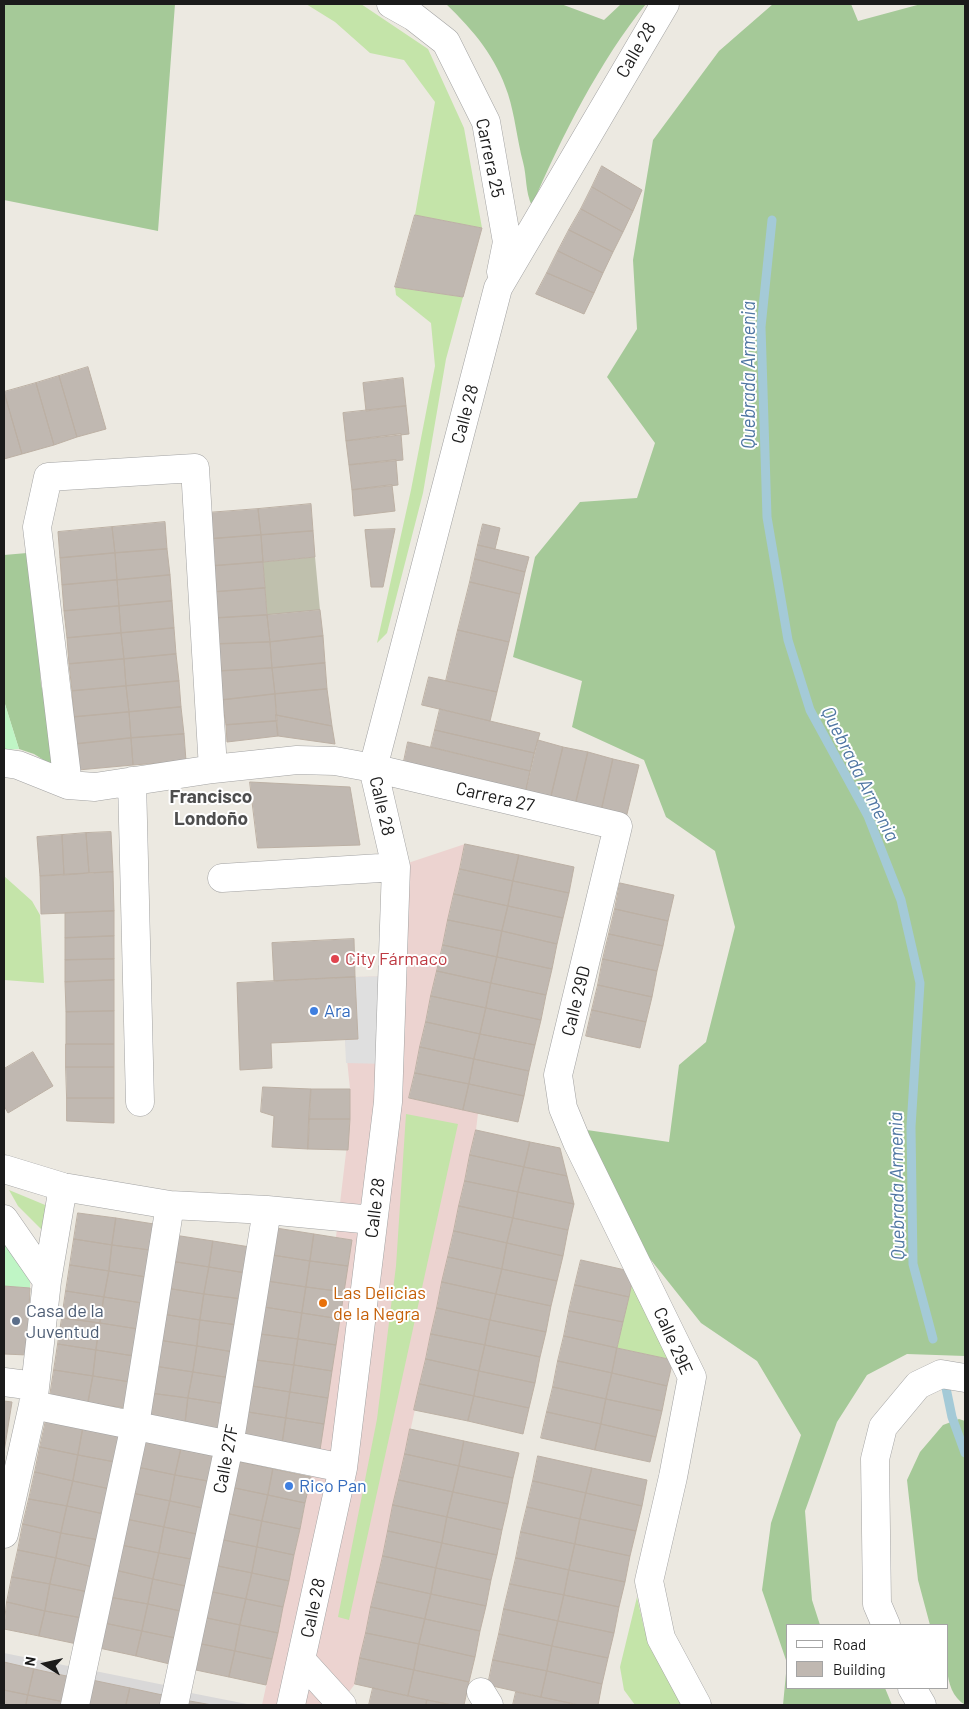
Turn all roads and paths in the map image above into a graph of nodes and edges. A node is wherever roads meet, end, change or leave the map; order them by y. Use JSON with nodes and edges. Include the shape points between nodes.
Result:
{"nodes":[{"id":1,"x":391,"y":4,"type":"edge"},
{"id":2,"x":665,"y":4,"type":"edge"},
{"id":3,"x":498,"y":288,"type":"junction"},
{"id":4,"x":4,"y":763,"type":"edge"},
{"id":5,"x":373,"y":768,"type":"junction"},
{"id":6,"x":213,"y":769,"type":"junction"},
{"id":7,"x":132,"y":781,"type":"junction"},
{"id":8,"x":68,"y":785,"type":"junction"},
{"id":9,"x":618,"y":826,"type":"joint"},
{"id":10,"x":396,"y":866,"type":"junction"},
{"id":11,"x":222,"y":878,"type":"dead end"},
{"id":12,"x":140,"y":1102,"type":"dead end"},
{"id":13,"x":4,"y":1169,"type":"edge"},
{"id":14,"x":592,"y":1171,"type":"joint"},
{"id":15,"x":63,"y":1187,"type":"junction"},
{"id":16,"x":170,"y":1205,"type":"junction"},
{"id":17,"x":267,"y":1210,"type":"junction"},
{"id":18,"x":4,"y":1219,"type":"edge"},
{"id":19,"x":373,"y":1220,"type":"junction"},
{"id":20,"x":46,"y":1281,"type":"junction"},
{"id":21,"x":965,"y":1378,"type":"edge"},
{"id":22,"x":4,"y":1382,"type":"edge"},
{"id":23,"x":34,"y":1395,"type":"junction"},
{"id":24,"x":135,"y":1425,"type":"junction"},
{"id":25,"x":229,"y":1446,"type":"junction"},
{"id":26,"x":343,"y":1468,"type":"junction"},
{"id":27,"x":4,"y":1534,"type":"edge"},
{"id":28,"x":886,"y":1624,"type":"edge"},
{"id":29,"x":302,"y":1661,"type":"junction"},
{"id":30,"x":913,"y":1689,"type":"edge"},
{"id":31,"x":75,"y":1705,"type":"edge"},
{"id":32,"x":174,"y":1705,"type":"edge"},
{"id":33,"x":291,"y":1705,"type":"edge"},
{"id":34,"x":342,"y":1705,"type":"edge"},
{"id":35,"x":697,"y":1705,"type":"edge"},
{"id":36,"x":922,"y":1705,"type":"edge"}],
"edges":[{"from":1,"to":3,"type":"street","name":"Carrera 25","via":[[446,42],[486,122],[507,242]]},
{"from":2,"to":3,"type":"street","name":"Calle 28"},
{"from":3,"to":5,"type":"street","name":"Calle 28"},
{"from":4,"to":8,"type":"street","name":"Carrera 27","via":[[18,765]]},
{"from":5,"to":6,"type":"street","name":"Carrera 27","via":[[335,761],[298,760]]},
{"from":5,"to":9,"type":"street","name":"Carrera 27"},
{"from":5,"to":10,"type":"street","name":"Calle 28"},
{"from":6,"to":7,"type":"street","name":"Carrera 27"},
{"from":6,"to":8,"type":"street","via":[[195,468],[48,477],[37,527]]},
{"from":7,"to":8,"type":"street","name":"Carrera 27","via":[[95,787]]},
{"from":7,"to":12,"type":"street"},
{"from":9,"to":14,"type":"street","name":"Calle 29D","via":[[558,1075],[563,1108]]},
{"from":10,"to":11,"type":"street"},
{"from":10,"to":19,"type":"street","name":"Calle 28","via":[[388,1093]]},
{"from":13,"to":15,"type":"street"},
{"from":14,"to":35,"type":"street","name":"Calle 29E","via":[[692,1376],[673,1477],[648,1581],[661,1638]]},
{"from":15,"to":16,"type":"street"},
{"from":15,"to":20,"type":"street"},
{"from":16,"to":17,"type":"street"},
{"from":16,"to":24,"type":"street"},
{"from":17,"to":19,"type":"street"},
{"from":17,"to":25,"type":"street","name":"Calle 27F"},
{"from":18,"to":20,"type":"street"},
{"from":19,"to":26,"type":"street","name":"Calle 28"},
{"from":20,"to":23,"type":"street"},
{"from":21,"to":28,"type":"street","via":[[941,1374],[918,1385],[883,1426],[876,1460],[877,1604]]},
{"from":22,"to":23,"type":"street"},
{"from":23,"to":24,"type":"street"},
{"from":23,"to":27,"type":"street"},
{"from":24,"to":25,"type":"street"},
{"from":24,"to":31,"type":"street"},
{"from":25,"to":26,"type":"street"},
{"from":25,"to":32,"type":"street","name":"Calle 27F"},
{"from":26,"to":29,"type":"street","name":"Calle 28"},
{"from":29,"to":33,"type":"street","name":"Calle 28"},
{"from":29,"to":34,"type":"street","name":"Calle 28"},
{"from":30,"to":36,"type":"street"}]}
